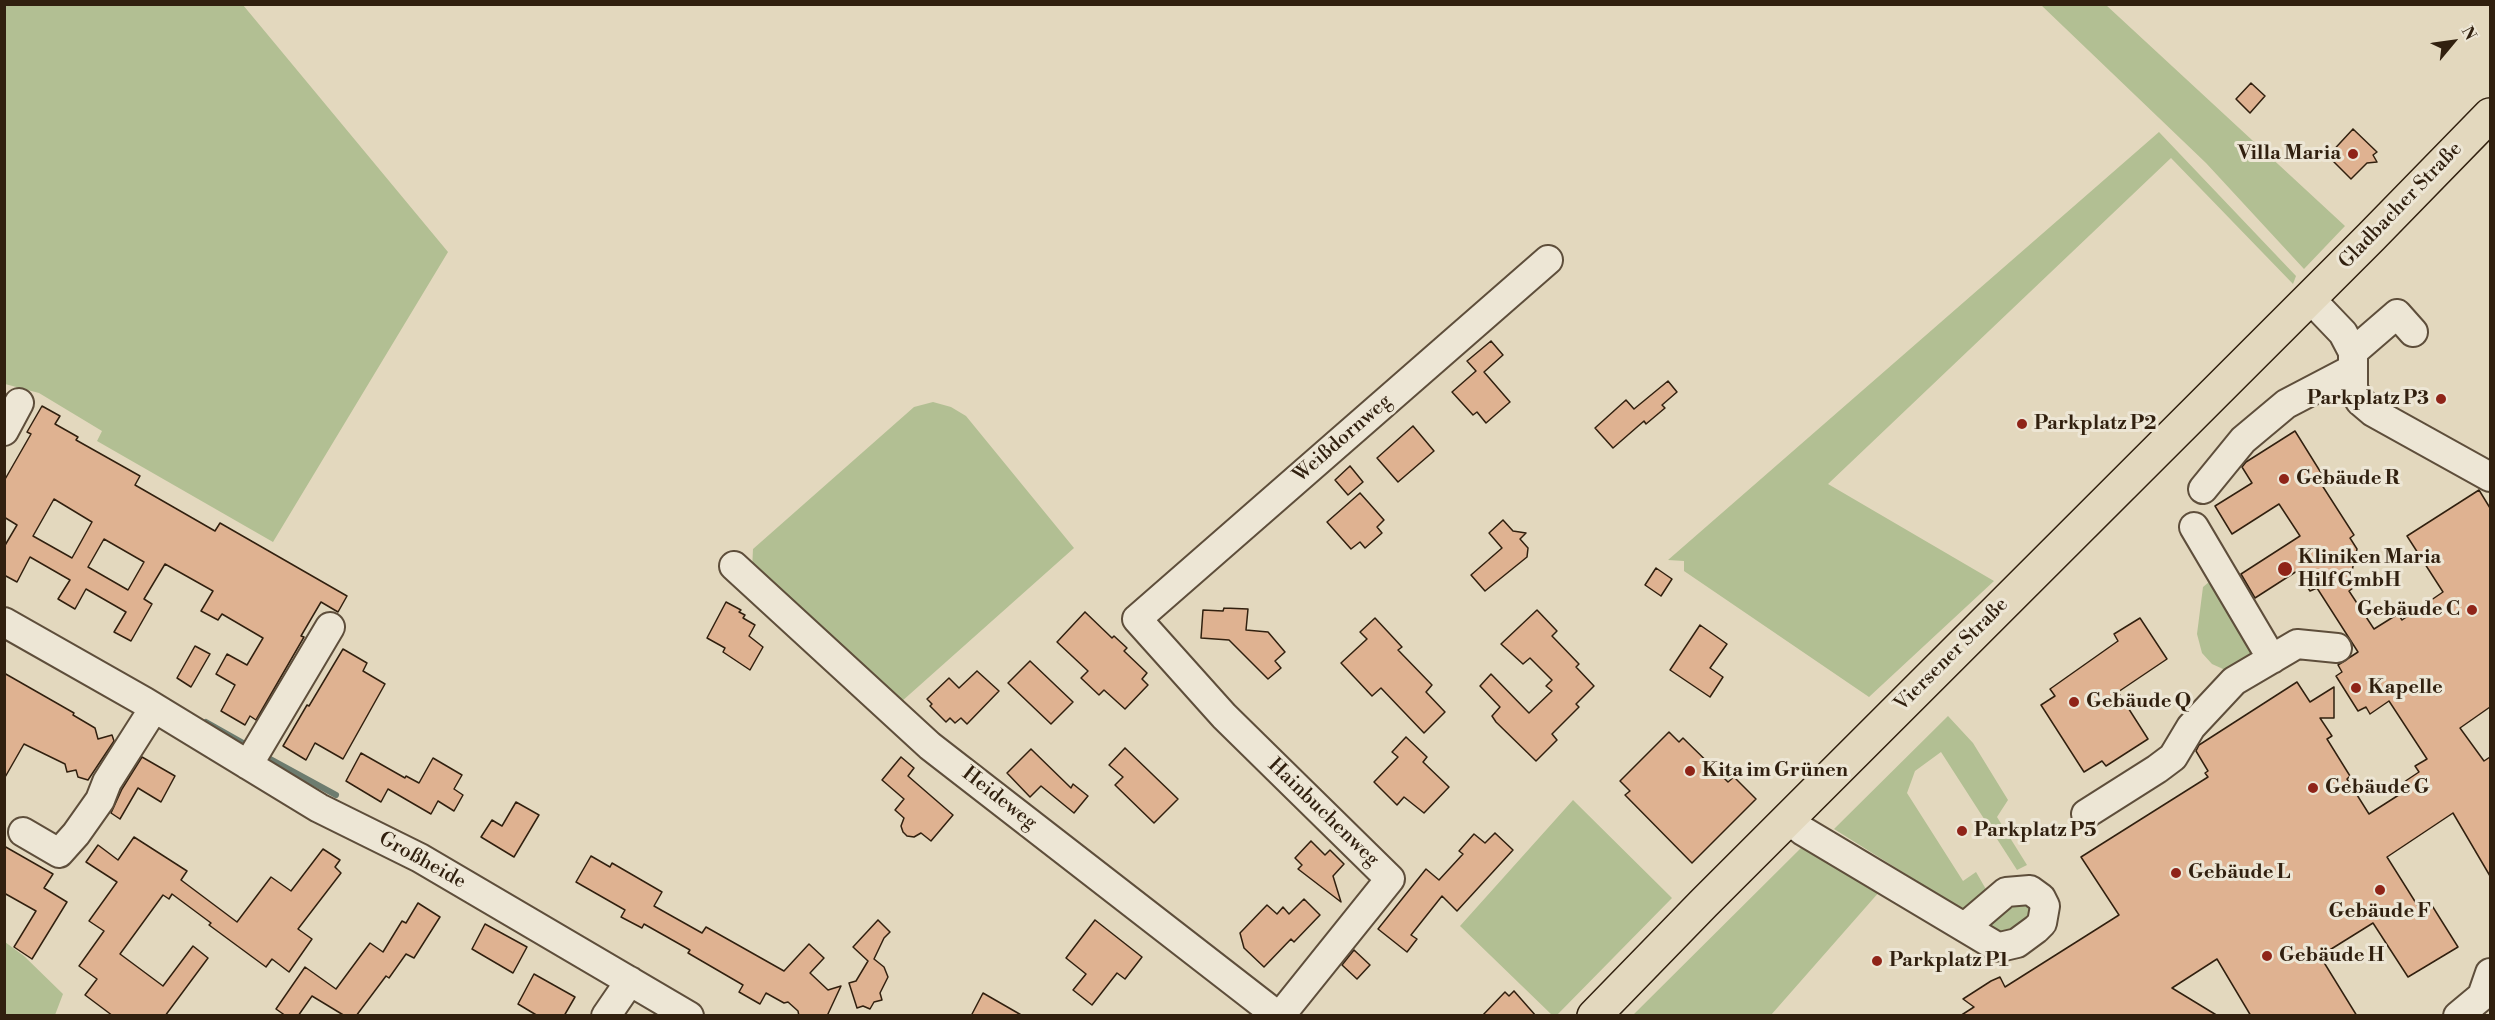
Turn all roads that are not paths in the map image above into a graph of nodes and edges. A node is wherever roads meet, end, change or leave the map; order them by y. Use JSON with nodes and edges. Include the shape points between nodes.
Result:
{"nodes":[{"id":1,"x":2490,"y":115,"type":"edge"},
{"id":2,"x":1548,"y":260,"type":"dead end"},
{"id":3,"x":2312,"y":297,"type":"junction"},
{"id":4,"x":2413,"y":332,"type":"dead end"},
{"id":5,"x":2352,"y":361,"type":"junction"},
{"id":6,"x":19,"y":403,"type":"dead end"},
{"id":7,"x":4,"y":431,"type":"edge"},
{"id":8,"x":2490,"y":477,"type":"edge"},
{"id":9,"x":2203,"y":489,"type":"dead end"},
{"id":10,"x":2194,"y":527,"type":"dead end"},
{"id":11,"x":734,"y":566,"type":"dead end"},
{"id":12,"x":1137,"y":619,"type":"joint"},
{"id":13,"x":4,"y":622,"type":"edge"},
{"id":14,"x":330,"y":627,"type":"dead end"},
{"id":15,"x":2337,"y":648,"type":"dead end"},
{"id":16,"x":2272,"y":659,"type":"junction"},
{"id":17,"x":154,"y":708,"type":"junction"},
{"id":18,"x":248,"y":765,"type":"junction"},
{"id":19,"x":2086,"y":814,"type":"dead end"},
{"id":20,"x":1788,"y":819,"type":"junction"},
{"id":21,"x":23,"y":832,"type":"dead end"},
{"id":22,"x":1965,"y":927,"type":"dead end"},
{"id":23,"x":2490,"y":973,"type":"edge"},
{"id":24,"x":630,"y":981,"type":"junction"},
{"id":25,"x":606,"y":1016,"type":"edge"},
{"id":26,"x":689,"y":1016,"type":"edge"},
{"id":27,"x":1279,"y":1016,"type":"edge"},
{"id":28,"x":1594,"y":1016,"type":"edge"},
{"id":29,"x":2458,"y":1016,"type":"edge"}],
"edges":[{"from":1,"to":3,"type":"main road","name":"Gladbacher Straße"},
{"from":2,"to":12,"type":"street","name":"Weißdornweg"},
{"from":3,"to":5,"type":"street","via":[[2343,333]]},
{"from":3,"to":20,"type":"main road","name":"Viersener Straße"},
{"from":4,"to":5,"type":"street","via":[[2397,314]]},
{"from":5,"to":8,"type":"street","via":[[2353,389],[2373,412]]},
{"from":5,"to":9,"type":"street","via":[[2286,404],[2243,440]]},
{"from":6,"to":7,"type":"street"},
{"from":10,"to":16,"type":"street"},
{"from":11,"to":27,"type":"street","name":"Heideweg","via":[[930,746]]},
{"from":12,"to":27,"type":"street","name":"Hainbuchenweg","via":[[1224,716],[1390,879]]},
{"from":13,"to":17,"type":"street","name":"Großheide"},
{"from":14,"to":18,"type":"street"},
{"from":15,"to":16,"type":"street","via":[[2297,644]]},
{"from":16,"to":19,"type":"street","via":[[2234,681],[2157,769]]},
{"from":17,"to":18,"type":"street","name":"Großheide"},
{"from":17,"to":21,"type":"street","via":[[107,782],[100,800],[59,852]]},
{"from":18,"to":24,"type":"street","name":"Großheide","via":[[319,808],[420,858]]},
{"from":20,"to":22,"type":"street"},
{"from":20,"to":28,"type":"main road","name":"Viersener Straße"},
{"from":23,"to":29,"type":"street","via":[[2482,996]]},
{"from":24,"to":25,"type":"street"},
{"from":24,"to":26,"type":"street","name":"Großheide"}]}
